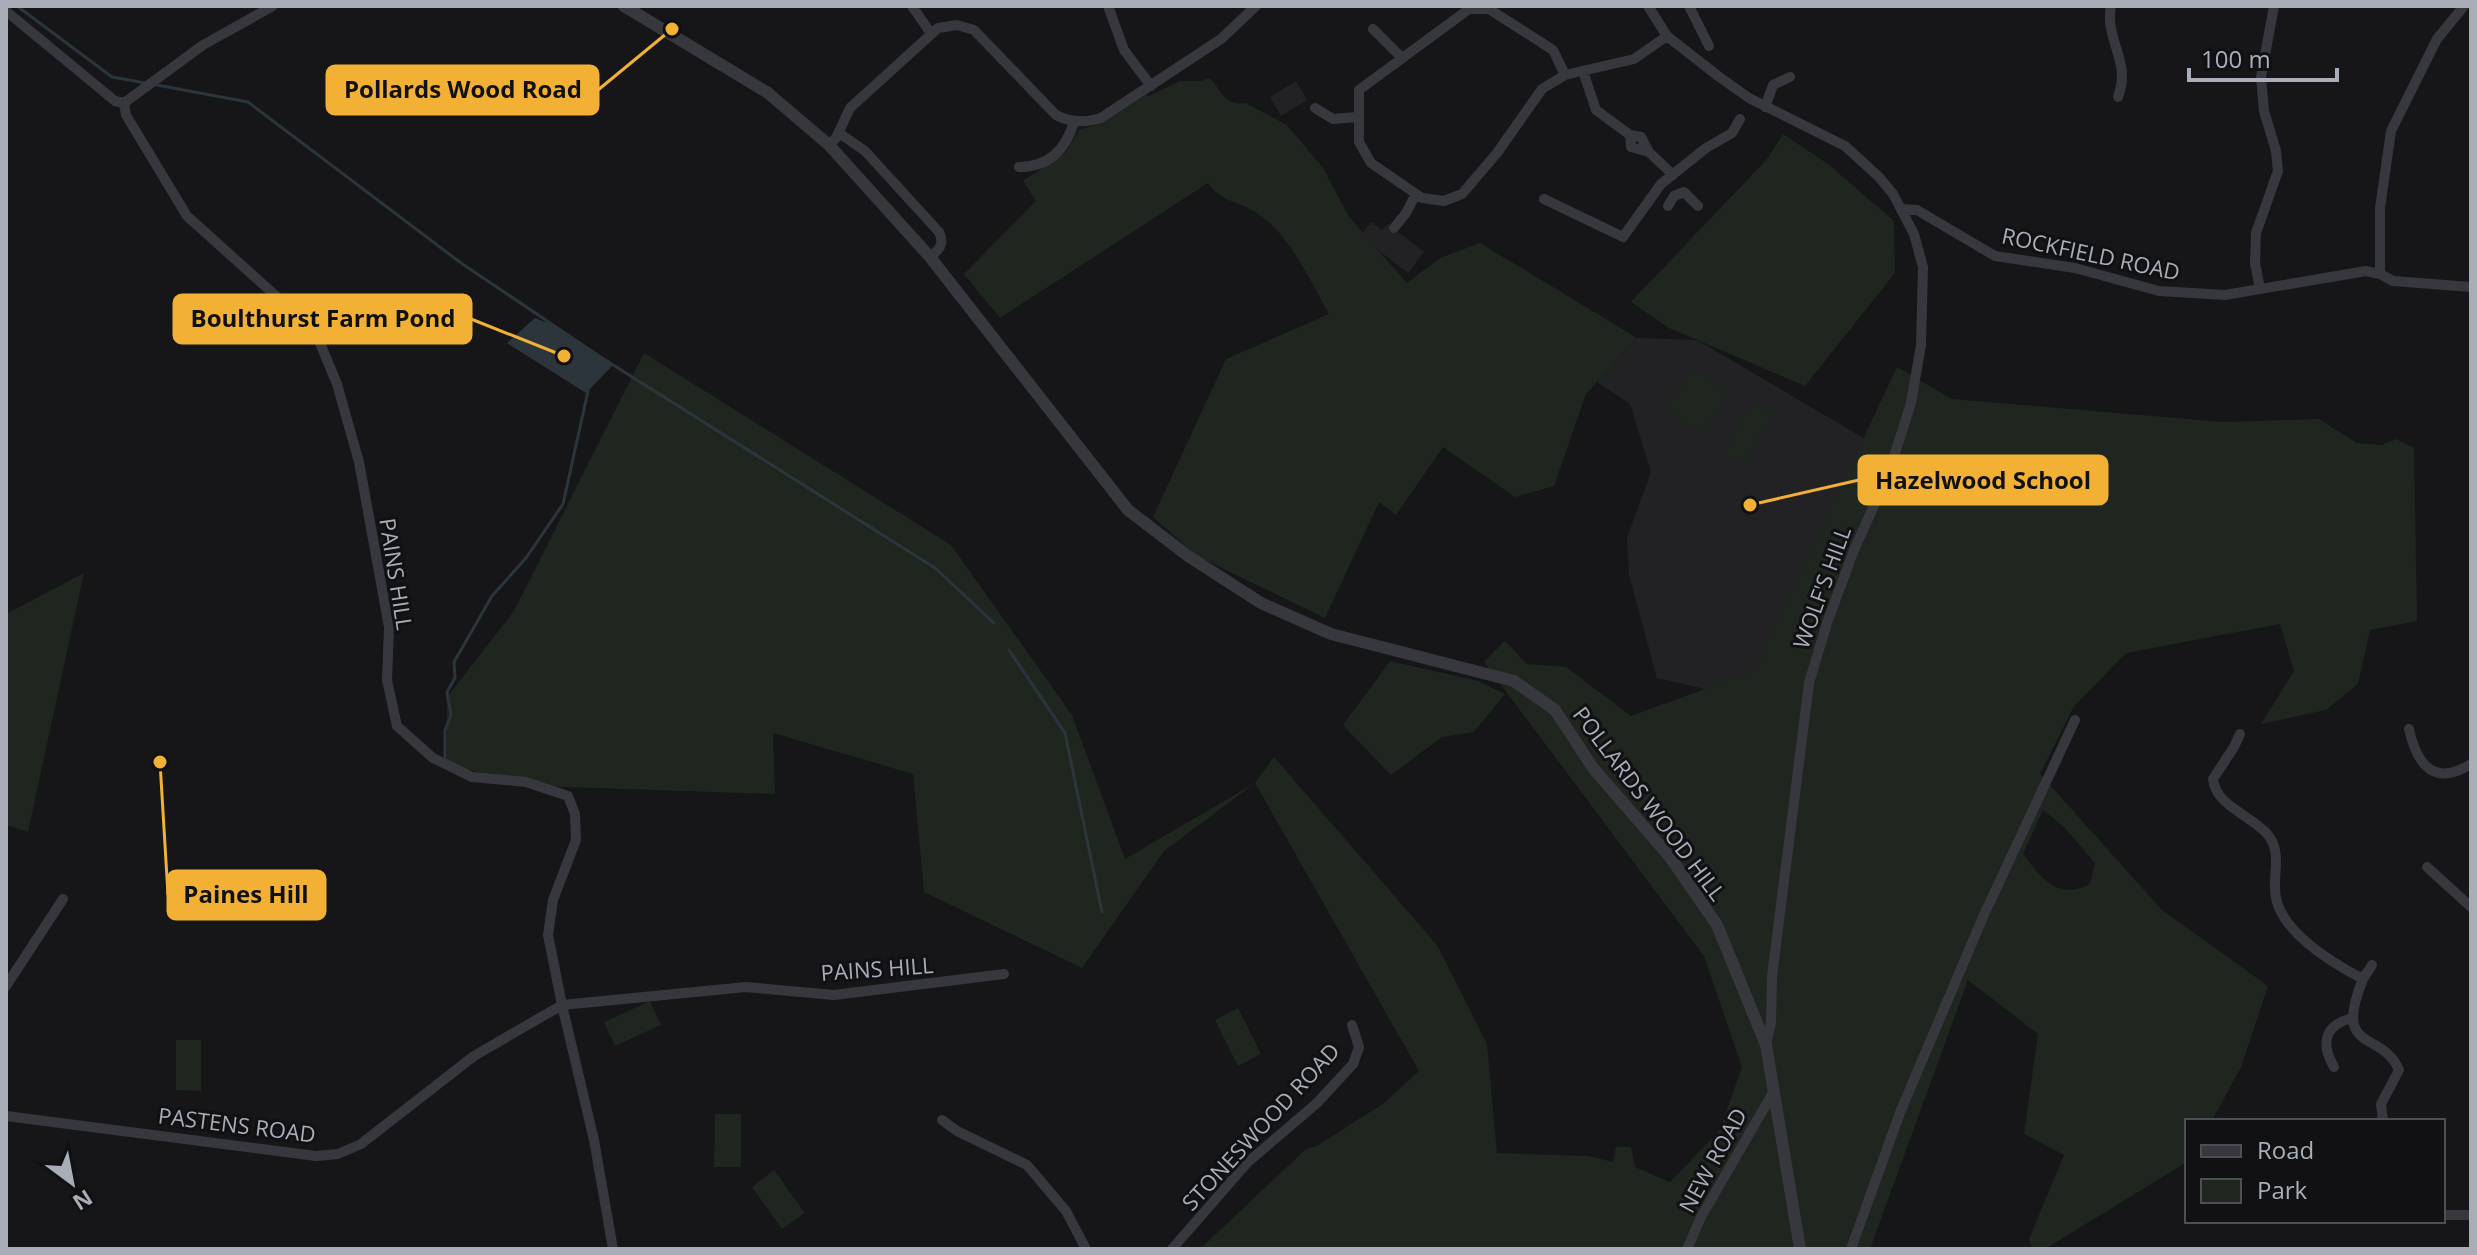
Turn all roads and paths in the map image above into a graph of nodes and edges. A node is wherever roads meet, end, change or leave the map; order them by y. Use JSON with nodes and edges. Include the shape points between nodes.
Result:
{"nodes":[{"id":1,"x":273,"y":6,"type":"edge"},
{"id":2,"x":624,"y":6,"type":"edge"},
{"id":3,"x":912,"y":6,"type":"edge"},
{"id":4,"x":1108,"y":6,"type":"edge"},
{"id":5,"x":1256,"y":6,"type":"edge"},
{"id":6,"x":1648,"y":6,"type":"edge"},
{"id":7,"x":1689,"y":6,"type":"edge"},
{"id":8,"x":2111,"y":6,"type":"edge"},
{"id":9,"x":2464,"y":6,"type":"edge"},
{"id":10,"x":1482,"y":7,"type":"edge"},
{"id":11,"x":2269,"y":10,"type":"edge"},
{"id":12,"x":6,"y":11,"type":"edge"},
{"id":13,"x":1373,"y":29,"type":"dead end"},
{"id":14,"x":930,"y":32,"type":"junction"},
{"id":15,"x":1667,"y":36,"type":"junction"},
{"id":16,"x":1709,"y":46,"type":"dead end"},
{"id":17,"x":1402,"y":58,"type":"junction"},
{"id":18,"x":1583,"y":71,"type":"junction"},
{"id":19,"x":1565,"y":75,"type":"junction"},
{"id":20,"x":1790,"y":77,"type":"dead end"},
{"id":21,"x":1151,"y":86,"type":"junction"},
{"id":22,"x":2118,"y":97,"type":"dead end"},
{"id":23,"x":124,"y":103,"type":"junction"},
{"id":24,"x":1765,"y":107,"type":"junction"},
{"id":25,"x":1315,"y":108,"type":"dead end"},
{"id":26,"x":1357,"y":117,"type":"junction"},
{"id":27,"x":1740,"y":119,"type":"dead end"},
{"id":28,"x":1074,"y":122,"type":"junction"},
{"id":29,"x":839,"y":133,"type":"junction"},
{"id":30,"x":829,"y":145,"type":"junction"},
{"id":31,"x":1019,"y":167,"type":"dead end"},
{"id":32,"x":1673,"y":175,"type":"junction"},
{"id":33,"x":1661,"y":184,"type":"junction"},
{"id":34,"x":1416,"y":194,"type":"junction"},
{"id":35,"x":1544,"y":199,"type":"dead end"},
{"id":36,"x":1698,"y":206,"type":"dead end"},
{"id":37,"x":1901,"y":209,"type":"junction"},
{"id":38,"x":1394,"y":228,"type":"dead end"},
{"id":39,"x":930,"y":257,"type":"junction"},
{"id":40,"x":2380,"y":274,"type":"junction"},
{"id":41,"x":2471,"y":287,"type":"edge"},
{"id":42,"x":2260,"y":289,"type":"junction"},
{"id":43,"x":2075,"y":720,"type":"dead end"},
{"id":44,"x":2409,"y":729,"type":"dead end"},
{"id":45,"x":2240,"y":734,"type":"dead end"},
{"id":46,"x":2471,"y":764,"type":"edge"},
{"id":47,"x":2427,"y":867,"type":"dead end"},
{"id":48,"x":63,"y":899,"type":"dead end"},
{"id":49,"x":2471,"y":907,"type":"edge"},
{"id":50,"x":2372,"y":965,"type":"dead end"},
{"id":51,"x":1004,"y":974,"type":"dead end"},
{"id":52,"x":2363,"y":979,"type":"junction"},
{"id":53,"x":6,"y":986,"type":"edge"},
{"id":54,"x":562,"y":1005,"type":"junction"},
{"id":55,"x":2352,"y":1018,"type":"junction"},
{"id":56,"x":1352,"y":1025,"type":"dead end"},
{"id":57,"x":1766,"y":1045,"type":"junction"},
{"id":58,"x":2334,"y":1067,"type":"dead end"},
{"id":59,"x":1774,"y":1091,"type":"junction"},
{"id":60,"x":6,"y":1116,"type":"edge"},
{"id":61,"x":2383,"y":1119,"type":"edge"},
{"id":62,"x":942,"y":1120,"type":"dead end"},
{"id":63,"x":2445,"y":1215,"type":"edge"},
{"id":64,"x":2471,"y":1215,"type":"edge"},
{"id":65,"x":613,"y":1249,"type":"edge"},
{"id":66,"x":1086,"y":1249,"type":"edge"},
{"id":67,"x":1172,"y":1249,"type":"edge"},
{"id":68,"x":1687,"y":1249,"type":"edge"},
{"id":69,"x":1800,"y":1249,"type":"edge"},
{"id":70,"x":1851,"y":1249,"type":"edge"}],
"edges":[{"from":1,"to":23,"type":"street","via":[[203,45]]},
{"from":2,"to":30,"type":"street","name":"POLLARDS WOOD HILL","via":[[768,93]]},
{"from":3,"to":14,"type":"street"},
{"from":4,"to":21,"type":"street","via":[[1124,50]]},
{"from":5,"to":21,"type":"street","via":[[1221,39]]},
{"from":6,"to":15,"type":"street","name":"WOLF'S HILL"},
{"from":7,"to":16,"type":"street"},
{"from":8,"to":22,"type":"street","via":[[2110,24],[2124,75]]},
{"from":9,"to":40,"type":"street","via":[[2437,39],[2391,131],[2380,208]]},
{"from":10,"to":17,"type":"street","via":[[1469,9]]},
{"from":10,"to":19,"type":"street","via":[[1553,50]]},
{"from":11,"to":42,"type":"street","via":[[2261,77],[2278,171],[2256,233]]},
{"from":12,"to":23,"type":"street"},
{"from":13,"to":17,"type":"street"},
{"from":14,"to":28,"type":"street","via":[[947,26],[974,30],[1047,107]]},
{"from":14,"to":29,"type":"street","via":[[850,108]]},
{"from":15,"to":18,"type":"street","via":[[1634,59]]},
{"from":15,"to":24,"type":"street","name":"WOLF'S HILL"},
{"from":17,"to":26,"type":"street","via":[[1359,90]]},
{"from":18,"to":19,"type":"street"},
{"from":18,"to":32,"type":"street","via":[[1596,110],[1641,137]]},
{"from":19,"to":34,"type":"street","via":[[1542,89],[1462,194],[1444,201]]},
{"from":20,"to":24,"type":"street","via":[[1773,85]]},
{"from":21,"to":28,"type":"street","via":[[1101,118]]},
{"from":23,"to":54,"type":"street","name":"PAINS HILL","via":[[132,126],[187,216],[315,331],[359,462],[389,627],[387,680],[397,726],[433,758],[472,777],[526,782],[568,796],[576,840],[553,900],[548,935]]},
{"from":24,"to":37,"type":"street","name":"WOLF'S HILL","via":[[1845,146],[1879,177]]},
{"from":25,"to":26,"type":"street","via":[[1333,119]]},
{"from":26,"to":34,"type":"street","via":[[1359,142],[1371,163]]},
{"from":27,"to":32,"type":"street","via":[[1732,133]]},
{"from":28,"to":31,"type":"street","via":[[1062,150],[1038,165]]},
{"from":29,"to":30,"type":"street"},
{"from":29,"to":39,"type":"street","via":[[865,151],[939,232],[941,245]]},
{"from":30,"to":39,"type":"street","name":"POLLARDS WOOD HILL"},
{"from":32,"to":33,"type":"street"},
{"from":33,"to":35,"type":"street","via":[[1623,237]]},
{"from":33,"to":36,"type":"street","via":[[1671,201],[1684,192]]},
{"from":34,"to":38,"type":"street"},
{"from":37,"to":42,"type":"street","name":"ROCKFIELD ROAD","via":[[1917,210],[1995,256],[2075,268],[2159,291],[2225,295]]},
{"from":37,"to":57,"type":"street","name":"WOLF'S HILL","via":[[1923,267],[1915,386],[1889,472],[1854,550],[1809,683]]},
{"from":39,"to":57,"type":"street","name":"POLLARDS WOOD HILL","via":[[1128,510],[1188,556],[1261,603],[1331,634],[1514,681],[1555,710],[1593,768],[1670,857],[1717,925]]},
{"from":40,"to":41,"type":"street","name":"ROCKFIELD ROAD","via":[[2393,281]]},
{"from":40,"to":42,"type":"street","name":"ROCKFIELD ROAD","via":[[2366,271]]},
{"from":43,"to":70,"type":"street","via":[[1919,1067]]},
{"from":44,"to":46,"type":"street","via":[[2428,769],[2442,774]]},
{"from":45,"to":52,"type":"street","via":[[2208,780],[2226,803],[2269,835],[2276,850],[2276,905],[2285,921],[2328,960]]},
{"from":47,"to":49,"type":"street"},
{"from":48,"to":53,"type":"street"},
{"from":50,"to":52,"type":"street"},
{"from":51,"to":54,"type":"street","name":"PAINS HILL","via":[[834,995],[746,987]]},
{"from":52,"to":55,"type":"street"},
{"from":54,"to":60,"type":"street","name":"PASTENS ROAD","via":[[474,1056],[361,1144],[338,1154],[316,1156]]},
{"from":54,"to":65,"type":"street","name":"PAINS HILL"},
{"from":55,"to":58,"type":"street","via":[[2328,1034],[2326,1047]]},
{"from":55,"to":61,"type":"street","via":[[2363,1040],[2394,1059],[2399,1070],[2381,1104]]},
{"from":56,"to":67,"type":"street","name":"STONESWOOD ROAD","via":[[1359,1047],[1353,1064],[1248,1162]]},
{"from":57,"to":59,"type":"street","name":"POLLARDS WOOD HILL"},
{"from":59,"to":68,"type":"street","name":"NEW ROAD"},
{"from":59,"to":69,"type":"street","name":"POLLARDS WOOD HILL"},
{"from":62,"to":66,"type":"street","via":[[1027,1165],[1066,1211]]},
{"from":63,"to":64,"type":"street"}]}
